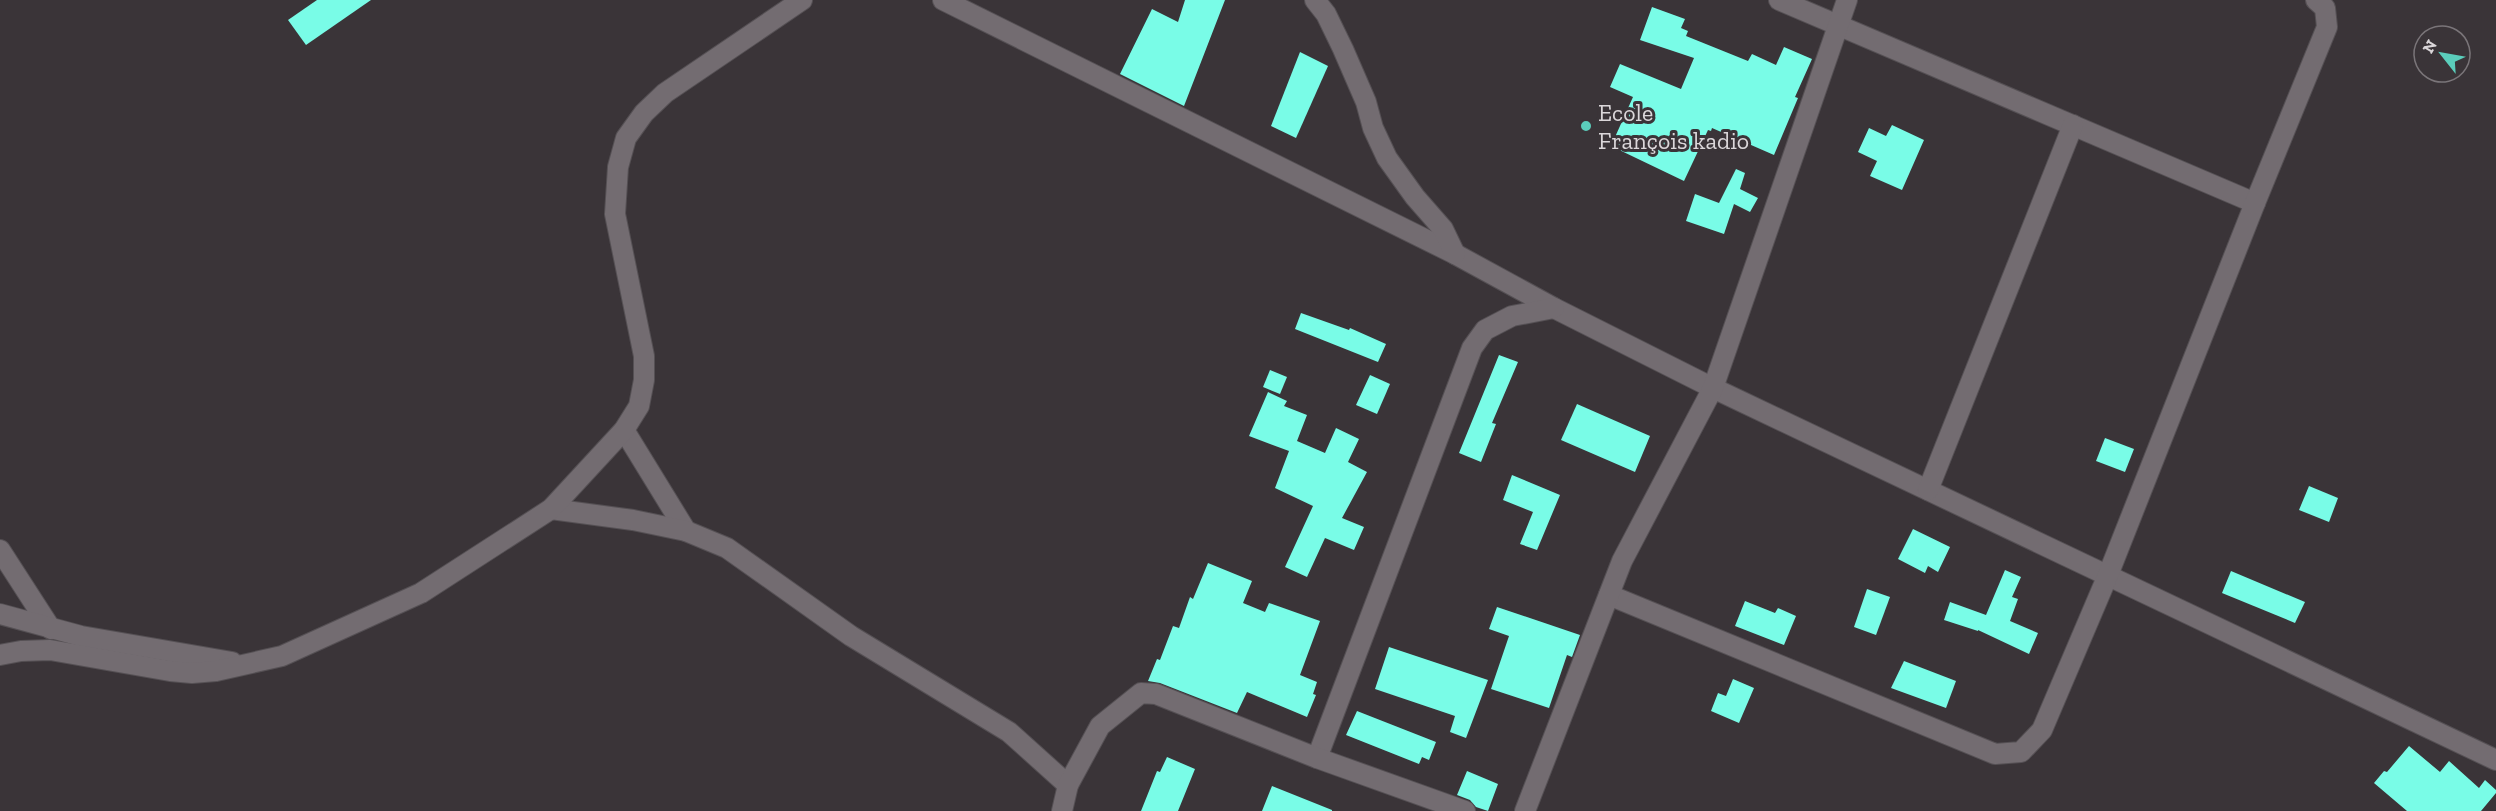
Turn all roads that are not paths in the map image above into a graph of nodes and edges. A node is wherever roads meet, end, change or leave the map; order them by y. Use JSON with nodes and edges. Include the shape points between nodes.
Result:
{"nodes":[{"id":1,"x":802,"y":0,"type":"edge"},
{"id":2,"x":943,"y":0,"type":"edge"},
{"id":3,"x":1315,"y":0,"type":"edge"},
{"id":4,"x":1779,"y":0,"type":"edge"},
{"id":5,"x":1847,"y":0,"type":"edge"},
{"id":6,"x":2316,"y":0,"type":"edge"},
{"id":7,"x":1837,"y":25,"type":"junction"},
{"id":8,"x":2073,"y":125,"type":"junction"},
{"id":9,"x":2255,"y":204,"type":"junction"},
{"id":10,"x":1455,"y":254,"type":"junction"},
{"id":11,"x":1554,"y":309,"type":"junction"},
{"id":12,"x":1713,"y":388,"type":"junction"},
{"id":13,"x":624,"y":430,"type":"junction"},
{"id":14,"x":1928,"y":490,"type":"junction"},
{"id":15,"x":551,"y":509,"type":"junction"},
{"id":16,"x":686,"y":531,"type":"junction"},
{"id":17,"x":0,"y":550,"type":"edge"},
{"id":18,"x":2108,"y":575,"type":"junction"},
{"id":19,"x":1609,"y":595,"type":"junction"},
{"id":20,"x":0,"y":614,"type":"edge"},
{"id":21,"x":51,"y":629,"type":"junction"},
{"id":22,"x":0,"y":655,"type":"edge"},
{"id":23,"x":250,"y":664,"type":"junction"},
{"id":24,"x":1317,"y":758,"type":"junction"},
{"id":25,"x":2496,"y":760,"type":"edge"},
{"id":26,"x":1068,"y":784,"type":"junction"},
{"id":27,"x":1062,"y":811,"type":"edge"},
{"id":28,"x":1465,"y":811,"type":"edge"},
{"id":29,"x":1525,"y":811,"type":"edge"}],
"edges":[{"from":1,"to":13,"type":"street","via":[[666,93],[644,113],[626,138],[618,167],[615,214],[644,356],[644,380],[639,406]]},
{"from":2,"to":10,"type":"street"},
{"from":3,"to":10,"type":"street","via":[[1343,49],[1387,158],[1443,229]]},
{"from":4,"to":7,"type":"street"},
{"from":5,"to":7,"type":"street"},
{"from":6,"to":9,"type":"street","via":[[2325,9],[2327,27]]},
{"from":7,"to":8,"type":"street"},
{"from":7,"to":12,"type":"street"},
{"from":8,"to":9,"type":"street"},
{"from":8,"to":14,"type":"street"},
{"from":9,"to":18,"type":"street"},
{"from":10,"to":11,"type":"street"},
{"from":11,"to":12,"type":"street"},
{"from":11,"to":24,"type":"street","via":[[1512,316],[1485,330],[1472,348]]},
{"from":12,"to":14,"type":"street"},
{"from":12,"to":19,"type":"street","via":[[1622,561]]},
{"from":13,"to":15,"type":"street"},
{"from":13,"to":16,"type":"street"},
{"from":14,"to":18,"type":"street"},
{"from":15,"to":16,"type":"street"},
{"from":15,"to":23,"type":"street","via":[[421,593],[282,656]]},
{"from":16,"to":26,"type":"street","via":[[727,548],[851,636],[1009,732]]},
{"from":17,"to":21,"type":"street"},
{"from":18,"to":19,"type":"street","via":[[2042,730],[2022,752],[1995,754]]},
{"from":18,"to":25,"type":"street"},
{"from":19,"to":29,"type":"street"},
{"from":20,"to":21,"type":"street"},
{"from":21,"to":23,"type":"street"},
{"from":22,"to":23,"type":"street","via":[[50,650],[192,673]]},
{"from":24,"to":26,"type":"street","via":[[1156,694],[1141,693],[1100,726]]},
{"from":24,"to":28,"type":"street"},
{"from":26,"to":27,"type":"street"}]}
